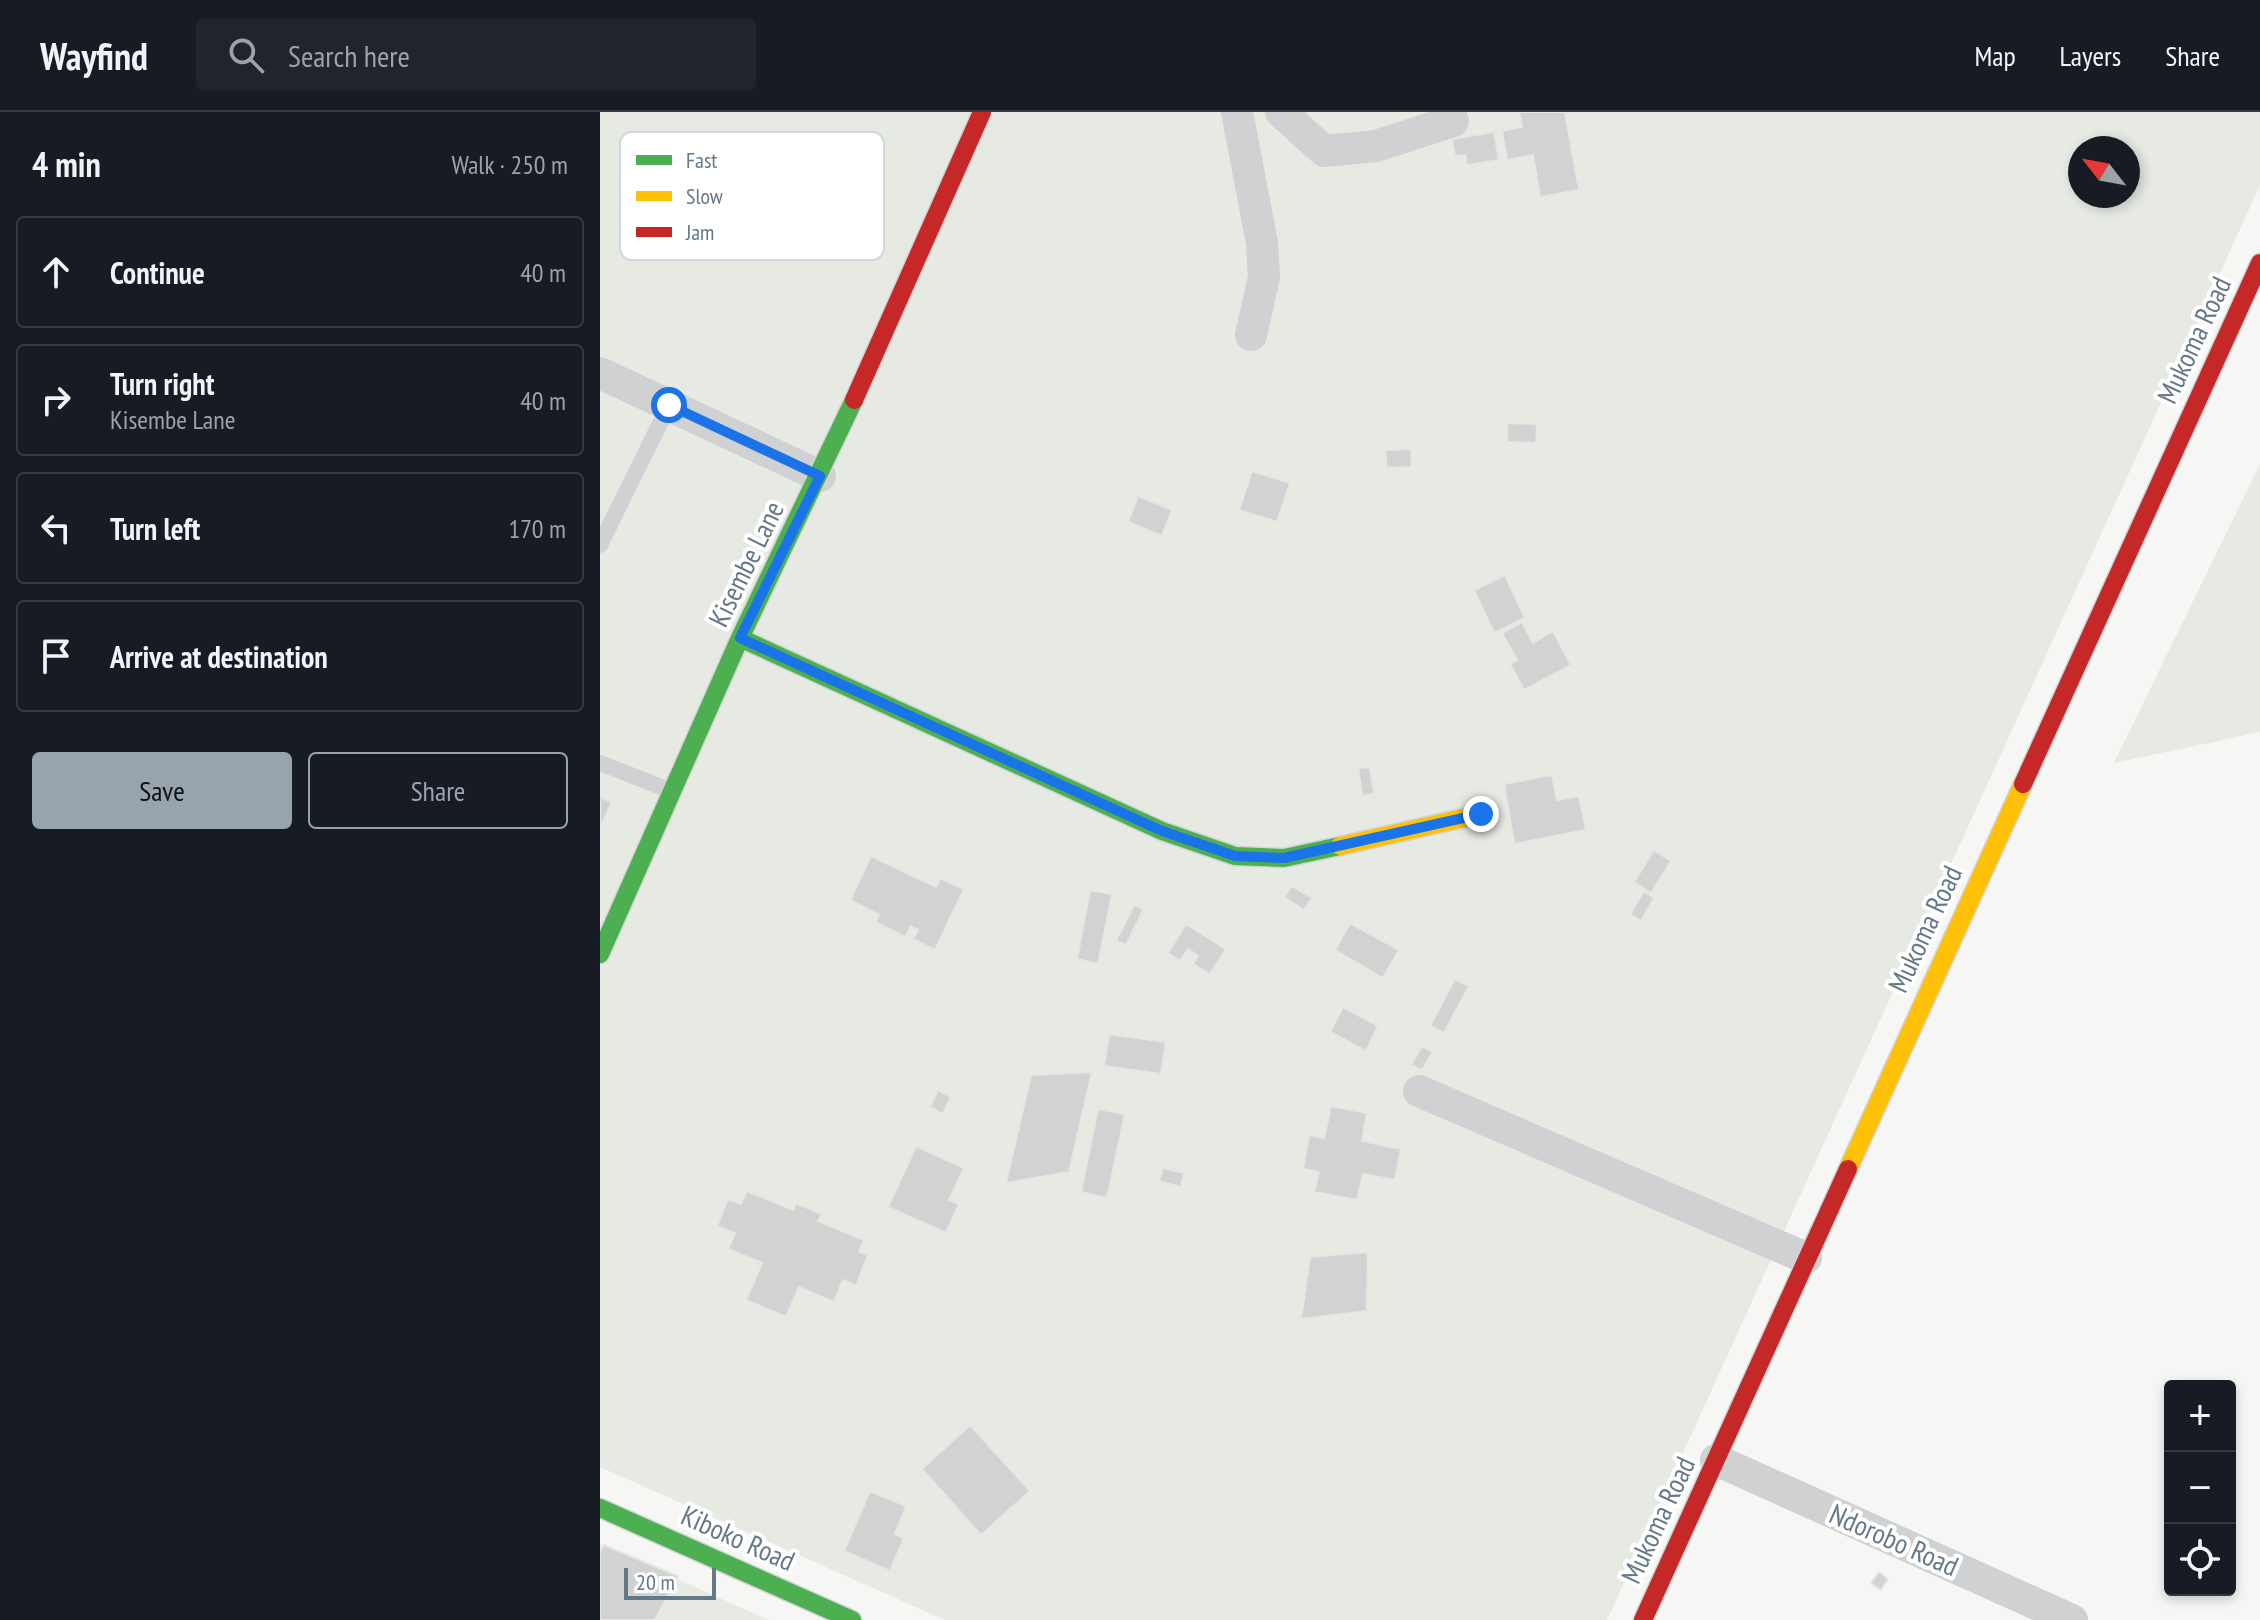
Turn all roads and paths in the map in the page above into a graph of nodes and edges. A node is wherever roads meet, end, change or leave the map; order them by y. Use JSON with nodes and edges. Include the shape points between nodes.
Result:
{"nodes":[{"id":1,"x":982,"y":112,"type":"edge"},
{"id":2,"x":1237,"y":112,"type":"edge"},
{"id":3,"x":1281,"y":112,"type":"edge"},
{"id":4,"x":1453,"y":121,"type":"dead end"},
{"id":5,"x":2260,"y":263,"type":"edge"},
{"id":6,"x":1251,"y":335,"type":"dead end"},
{"id":7,"x":600,"y":373,"type":"edge"},
{"id":8,"x":669,"y":405,"type":"junction"},
{"id":9,"x":820,"y":476,"type":"junction"},
{"id":10,"x":600,"y":545,"type":"edge"},
{"id":11,"x":740,"y":638,"type":"junction"},
{"id":12,"x":600,"y":763,"type":"edge"},
{"id":13,"x":674,"y":792,"type":"junction"},
{"id":14,"x":1481,"y":814,"type":"dead end"},
{"id":15,"x":600,"y":954,"type":"edge"},
{"id":16,"x":1419,"y":1091,"type":"dead end"},
{"id":17,"x":1806,"y":1258,"type":"junction"},
{"id":18,"x":1716,"y":1460,"type":"junction"},
{"id":19,"x":600,"y":1508,"type":"edge"},
{"id":20,"x":852,"y":1620,"type":"edge"},
{"id":21,"x":1643,"y":1620,"type":"edge"},
{"id":22,"x":2072,"y":1620,"type":"edge"}],
"edges":[{"from":1,"to":9,"type":"street","name":"Kisembe Lane"},
{"from":2,"to":6,"type":"street","via":[[1262,243],[1264,277]]},
{"from":3,"to":4,"type":"street","via":[[1324,151],[1376,146]]},
{"from":5,"to":17,"type":"street","name":"Mukoma Road"},
{"from":7,"to":8,"type":"street"},
{"from":8,"to":9,"type":"street"},
{"from":8,"to":10,"type":"lane"},
{"from":9,"to":11,"type":"street","name":"Kisembe Lane"},
{"from":11,"to":13,"type":"street","name":"Kisembe Lane"},
{"from":11,"to":14,"type":"street","via":[[1162,831],[1235,856],[1284,858]]},
{"from":12,"to":13,"type":"lane"},
{"from":13,"to":15,"type":"street","name":"Kisembe Lane"},
{"from":16,"to":17,"type":"street"},
{"from":17,"to":18,"type":"street","name":"Mukoma Road"},
{"from":18,"to":21,"type":"street","name":"Mukoma Road"},
{"from":18,"to":22,"type":"street","name":"Ndorobo Road"},
{"from":19,"to":20,"type":"street","name":"Kiboko Road"}]}
